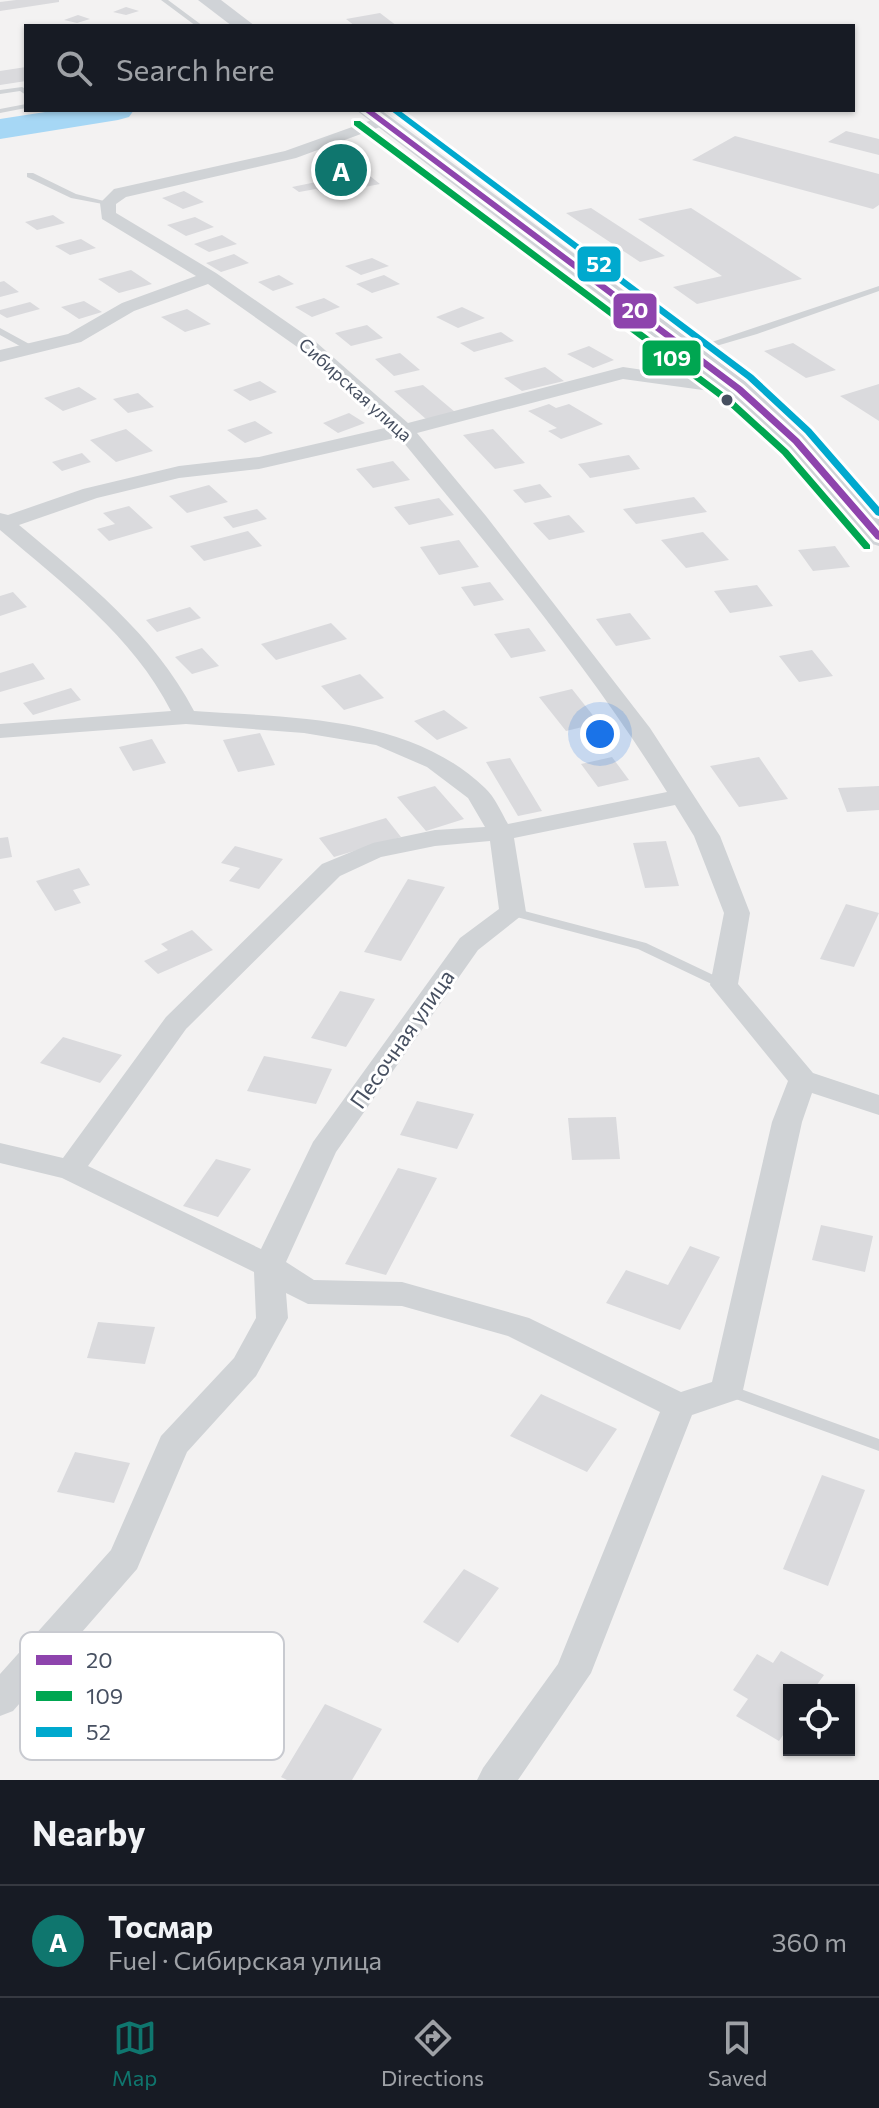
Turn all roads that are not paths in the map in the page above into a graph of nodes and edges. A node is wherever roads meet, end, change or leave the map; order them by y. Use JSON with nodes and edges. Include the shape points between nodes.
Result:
{"nodes":[{"id":1,"x":164,"y":0,"type":"edge"},
{"id":2,"x":208,"y":0,"type":"edge"},
{"id":3,"x":197,"y":24,"type":"edge"},
{"id":4,"x":242,"y":24,"type":"edge"},
{"id":5,"x":24,"y":91,"type":"edge"},
{"id":6,"x":0,"y":92,"type":"edge"},
{"id":7,"x":24,"y":106,"type":"edge"},
{"id":8,"x":0,"y":111,"type":"edge"},
{"id":9,"x":375,"y":116,"type":"edge"},
{"id":10,"x":30,"y":175,"type":"dead end"},
{"id":11,"x":108,"y":203,"type":"junction"},
{"id":12,"x":210,"y":277,"type":"junction"},
{"id":13,"x":879,"y":288,"type":"edge"},
{"id":14,"x":0,"y":331,"type":"edge"},
{"id":15,"x":30,"y":348,"type":"junction"},
{"id":16,"x":689,"y":351,"type":"junction"},
{"id":17,"x":0,"y":356,"type":"edge"},
{"id":18,"x":739,"y":389,"type":"junction"},
{"id":19,"x":404,"y":430,"type":"junction"},
{"id":20,"x":867,"y":507,"type":"edge"},
{"id":21,"x":3,"y":521,"type":"edge"},
{"id":22,"x":879,"y":537,"type":"edge"},
{"id":23,"x":186,"y":717,"type":"junction"},
{"id":24,"x":0,"y":731,"type":"edge"},
{"id":25,"x":682,"y":796,"type":"junction"},
{"id":26,"x":501,"y":833,"type":"junction"},
{"id":27,"x":513,"y":912,"type":"junction"},
{"id":28,"x":724,"y":985,"type":"junction"},
{"id":29,"x":803,"y":1080,"type":"junction"},
{"id":30,"x":879,"y":1105,"type":"edge"},
{"id":31,"x":0,"y":1153,"type":"edge"},
{"id":32,"x":70,"y":1170,"type":"junction"},
{"id":33,"x":269,"y":1266,"type":"junction"},
{"id":34,"x":727,"y":1390,"type":"junction"},
{"id":35,"x":679,"y":1406,"type":"junction"},
{"id":36,"x":879,"y":1445,"type":"edge"},
{"id":37,"x":60,"y":1632,"type":"edge"},
{"id":38,"x":20,"y":1677,"type":"edge"},
{"id":39,"x":0,"y":1700,"type":"edge"},
{"id":40,"x":496,"y":1780,"type":"edge"}],
"edges":[{"from":1,"to":3,"type":"lane"},
{"from":2,"to":4,"type":"main road"},
{"from":5,"to":6,"type":"lane"},
{"from":7,"to":8,"type":"lane"},
{"from":9,"to":11,"type":"street","via":[[290,155],[120,193]]},
{"from":9,"to":16,"type":"main road"},
{"from":10,"to":11,"type":"lane","via":[[74,196]]},
{"from":11,"to":12,"type":"street","name":"Сибирская улица","via":[[108,215]]},
{"from":12,"to":15,"type":"street","via":[[128,307],[74,338]]},
{"from":12,"to":19,"type":"street","name":"Сибирская улица","via":[[310,347]]},
{"from":13,"to":16,"type":"lane"},
{"from":14,"to":15,"type":"lane"},
{"from":15,"to":17,"type":"street"},
{"from":16,"to":18,"type":"main road"},
{"from":18,"to":19,"type":"street","via":[[623,373]]},
{"from":18,"to":20,"type":"main road"},
{"from":19,"to":21,"type":"street","via":[[259,463],[179,472]]},
{"from":19,"to":25,"type":"street","name":"Сибирская улица","via":[[642,733]]},
{"from":20,"to":22,"type":"main road"},
{"from":21,"to":23,"type":"street","via":[[103,607],[166,678]]},
{"from":23,"to":24,"type":"street"},
{"from":23,"to":26,"type":"street","via":[[304,726],[382,739],[436,762],[478,794]]},
{"from":25,"to":26,"type":"street"},
{"from":25,"to":28,"type":"street","name":"Сибирская улица","via":[[707,836],[737,913]]},
{"from":26,"to":27,"type":"street"},
{"from":26,"to":32,"type":"street","via":[[435,838],[373,851],[331,870],[176,1023]]},
{"from":27,"to":28,"type":"lane","via":[[642,946]]},
{"from":27,"to":33,"type":"street","name":"Песочная улица","via":[[469,944],[323,1149]]},
{"from":28,"to":29,"type":"street"},
{"from":29,"to":30,"type":"street"},
{"from":29,"to":34,"type":"street","via":[[787,1122]]},
{"from":31,"to":32,"type":"street"},
{"from":32,"to":33,"type":"street"},
{"from":33,"to":35,"type":"street","via":[[308,1292],[402,1294],[518,1327]]},
{"from":33,"to":37,"type":"street","name":"Песочная улица","via":[[272,1318],[245,1367],[173,1445],[125,1559]]},
{"from":34,"to":35,"type":"street"},
{"from":34,"to":36,"type":"lane"},
{"from":35,"to":40,"type":"street","via":[[573,1673]]},
{"from":38,"to":39,"type":"street","name":"Песочная улица"}]}
